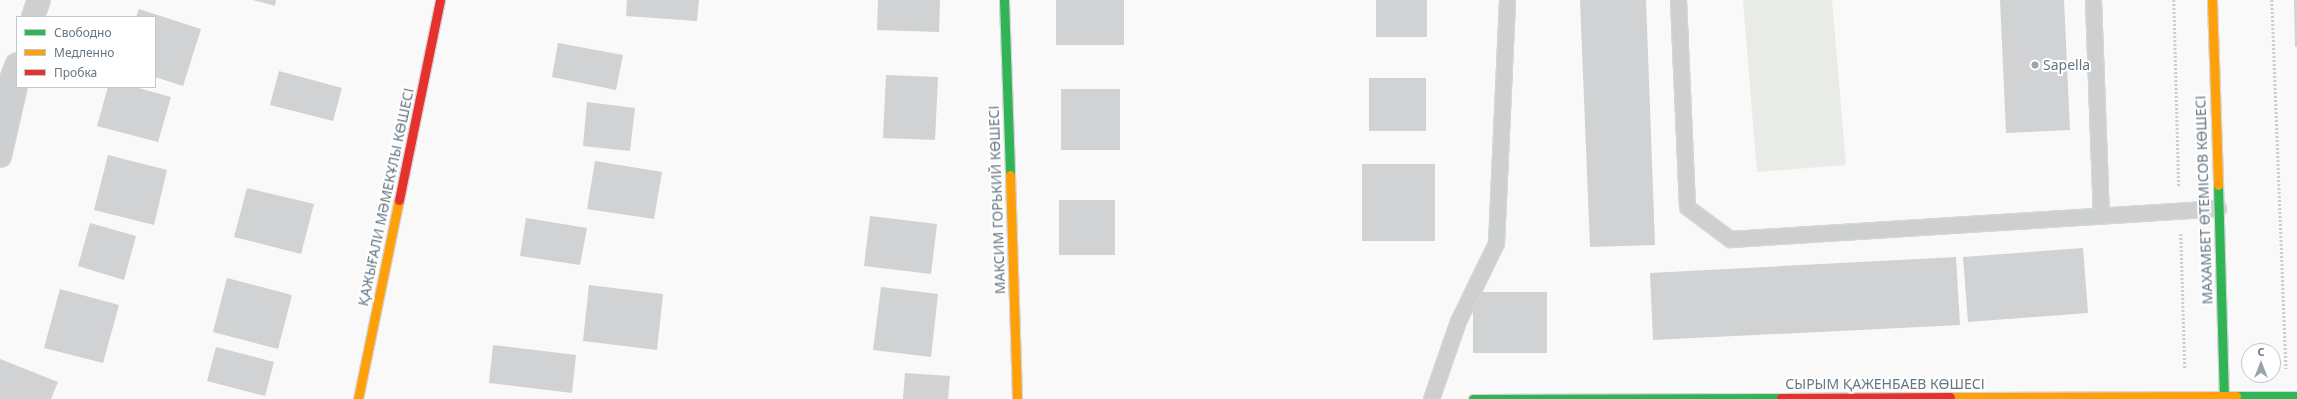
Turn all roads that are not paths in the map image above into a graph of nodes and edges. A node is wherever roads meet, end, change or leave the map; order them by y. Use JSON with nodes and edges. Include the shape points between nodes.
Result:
{"nodes":[{"id":1,"x":39,"y":0,"type":"edge"},
{"id":2,"x":440,"y":0,"type":"edge"},
{"id":3,"x":1004,"y":0,"type":"edge"},
{"id":4,"x":1507,"y":0,"type":"edge"},
{"id":5,"x":1678,"y":0,"type":"edge"},
{"id":6,"x":2093,"y":0,"type":"edge"},
{"id":7,"x":2212,"y":0,"type":"edge"},
{"id":8,"x":33,"y":16,"type":"edge"},
{"id":9,"x":16,"y":67,"type":"edge"},
{"id":10,"x":16,"y":85,"type":"edge"},
{"id":11,"x":0,"y":107,"type":"edge"},
{"id":12,"x":0,"y":156,"type":"edge"},
{"id":13,"x":2218,"y":208,"type":"junction"},
{"id":14,"x":2101,"y":216,"type":"junction"},
{"id":15,"x":2297,"y":396,"type":"edge"},
{"id":16,"x":2224,"y":398,"type":"edge"},
{"id":17,"x":358,"y":399,"type":"edge"},
{"id":18,"x":1017,"y":399,"type":"edge"},
{"id":19,"x":1431,"y":399,"type":"edge"},
{"id":20,"x":1473,"y":399,"type":"edge"}],
"edges":[{"from":1,"to":8,"type":"street"},
{"from":2,"to":17,"type":"street","name":"ҚАЖЫҒАЛИ МӘМЕКҰЛЫ КӨШЕСІ"},
{"from":3,"to":18,"type":"street","name":"МАКСИМ ГОРЬКИЙ КӨШЕСІ"},
{"from":4,"to":19,"type":"lane","via":[[1496,242],[1458,321]]},
{"from":5,"to":14,"type":"lane","via":[[1687,207],[1730,239]]},
{"from":6,"to":14,"type":"lane"},
{"from":7,"to":13,"type":"street","name":"МАХАМБЕТ ӨТЕМІСОВ КӨШЕСІ"},
{"from":9,"to":11,"type":"street"},
{"from":10,"to":12,"type":"street"},
{"from":13,"to":14,"type":"lane"},
{"from":13,"to":16,"type":"street","name":"МАХАМБЕТ ӨТЕМІСОВ КӨШЕСІ"},
{"from":15,"to":16,"type":"street","name":"СЫРЫМ ҚАЖЕНБАЕВ КӨШЕСІ"},
{"from":16,"to":20,"type":"street","name":"СЫРЫМ ҚАЖЕНБАЕВ КӨШЕСІ"}]}
